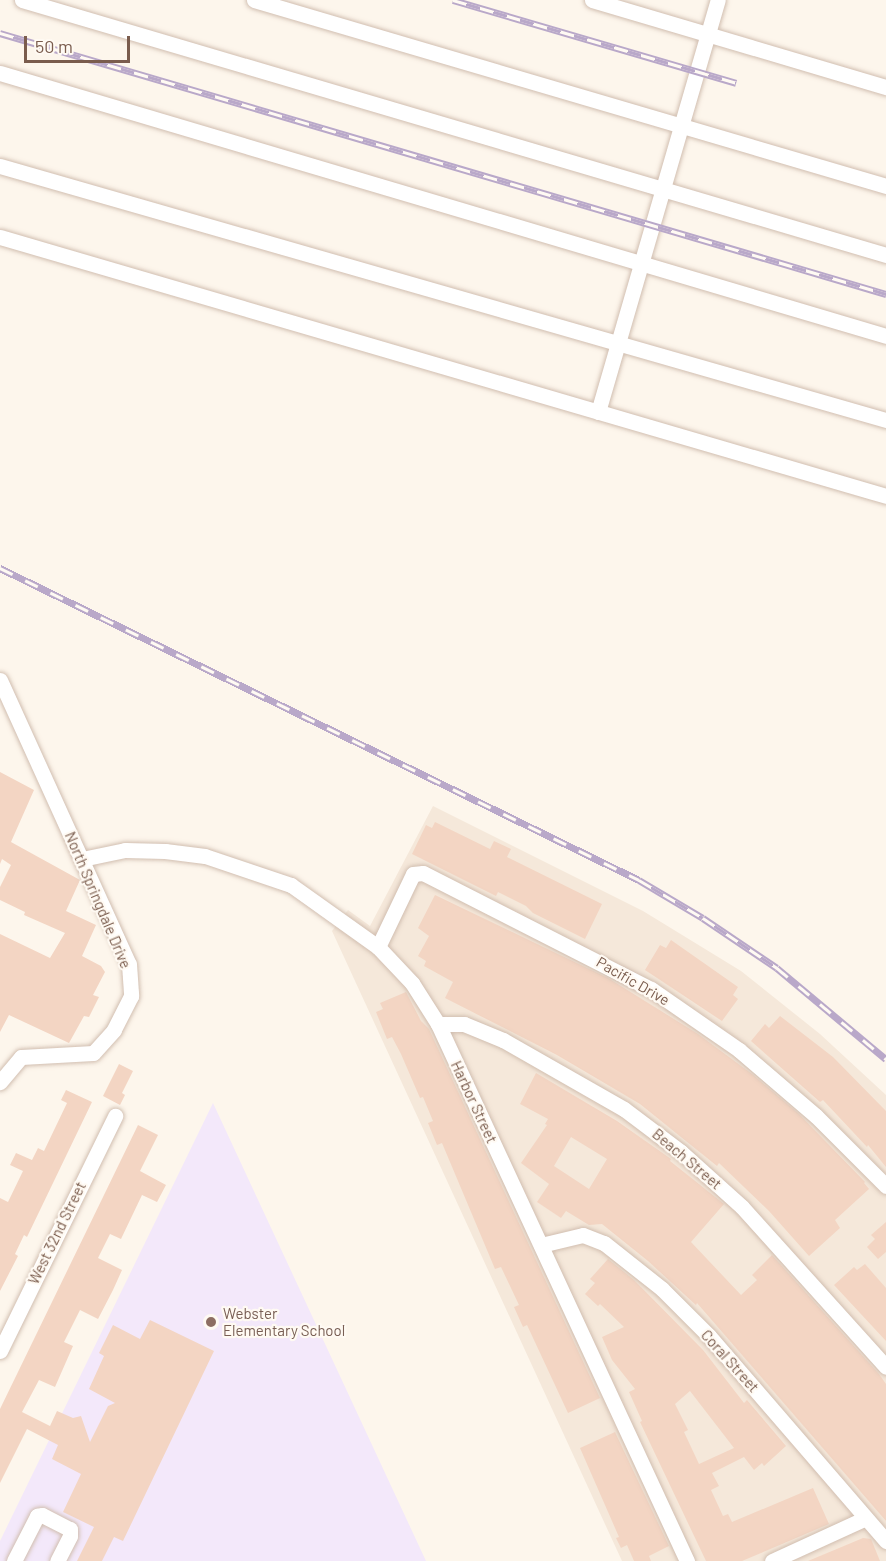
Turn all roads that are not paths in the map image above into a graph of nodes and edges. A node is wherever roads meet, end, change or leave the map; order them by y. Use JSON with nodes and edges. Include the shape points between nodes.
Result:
{"nodes":[{"id":1,"x":22,"y":0,"type":"edge"},
{"id":2,"x":254,"y":0,"type":"edge"},
{"id":3,"x":592,"y":0,"type":"edge"},
{"id":4,"x":718,"y":0,"type":"edge"},
{"id":5,"x":708,"y":34,"type":"junction"},
{"id":6,"x":0,"y":73,"type":"edge"},
{"id":7,"x":886,"y":87,"type":"edge"},
{"id":8,"x":681,"y":126,"type":"junction"},
{"id":9,"x":0,"y":166,"type":"edge"},
{"id":10,"x":886,"y":186,"type":"edge"},
{"id":11,"x":663,"y":190,"type":"junction"},
{"id":12,"x":0,"y":237,"type":"edge"},
{"id":13,"x":886,"y":255,"type":"edge"},
{"id":14,"x":641,"y":265,"type":"junction"},
{"id":15,"x":886,"y":336,"type":"edge"},
{"id":16,"x":618,"y":343,"type":"junction"},
{"id":17,"x":598,"y":412,"type":"junction"},
{"id":18,"x":886,"y":420,"type":"edge"},
{"id":19,"x":886,"y":496,"type":"edge"},
{"id":20,"x":1,"y":684,"type":"edge"},
{"id":21,"x":82,"y":859,"type":"junction"},
{"id":22,"x":378,"y":947,"type":"junction"},
{"id":23,"x":438,"y":1024,"type":"junction"},
{"id":24,"x":0,"y":1082,"type":"edge"},
{"id":25,"x":115,"y":1116,"type":"dead end"},
{"id":26,"x":886,"y":1186,"type":"edge"},
{"id":27,"x":541,"y":1245,"type":"junction"},
{"id":28,"x":0,"y":1351,"type":"edge"},
{"id":29,"x":886,"y":1367,"type":"edge"},
{"id":30,"x":866,"y":1518,"type":"junction"},
{"id":31,"x":886,"y":1541,"type":"edge"},
{"id":32,"x":14,"y":1561,"type":"edge"},
{"id":33,"x":57,"y":1561,"type":"edge"},
{"id":34,"x":687,"y":1561,"type":"edge"},
{"id":35,"x":772,"y":1561,"type":"edge"}],
"edges":[{"from":1,"to":11,"type":"street"},
{"from":2,"to":8,"type":"street"},
{"from":3,"to":5,"type":"street"},
{"from":4,"to":5,"type":"street"},
{"from":5,"to":7,"type":"street"},
{"from":5,"to":8,"type":"street"},
{"from":6,"to":14,"type":"street"},
{"from":8,"to":10,"type":"street"},
{"from":8,"to":11,"type":"street"},
{"from":9,"to":16,"type":"street"},
{"from":11,"to":13,"type":"street"},
{"from":11,"to":14,"type":"street"},
{"from":12,"to":17,"type":"street"},
{"from":14,"to":15,"type":"street"},
{"from":14,"to":16,"type":"street"},
{"from":16,"to":17,"type":"street"},
{"from":16,"to":18,"type":"street"},
{"from":17,"to":19,"type":"street"},
{"from":20,"to":21,"type":"street","name":"North Springdale Drive"},
{"from":21,"to":22,"type":"street","name":"Harbor Street","via":[[125,850],[205,856],[291,885]]},
{"from":21,"to":24,"type":"street","name":"North Springdale Drive","via":[[129,964],[131,996],[114,1030],[93,1053],[21,1057]]},
{"from":22,"to":23,"type":"street","name":"Harbor Street","via":[[412,983]]},
{"from":22,"to":26,"type":"street","name":"Pacific Drive","via":[[413,874],[423,873],[651,989],[739,1050],[816,1116]]},
{"from":23,"to":27,"type":"street","name":"Harbor Street"},
{"from":23,"to":29,"type":"street","name":"Beach Street","via":[[464,1024],[503,1040],[624,1109],[681,1152],[742,1207]]},
{"from":25,"to":28,"type":"street","name":"West 32nd Street"},
{"from":27,"to":30,"type":"street","name":"Coral Street","via":[[584,1235],[604,1243],[652,1281],[709,1336]]},
{"from":27,"to":34,"type":"street","name":"Harbor Street"},
{"from":30,"to":31,"type":"street","name":"Coral Street"},
{"from":30,"to":35,"type":"street"},
{"from":32,"to":33,"type":"street","via":[[37,1516],[42,1515],[70,1529]]}]}
